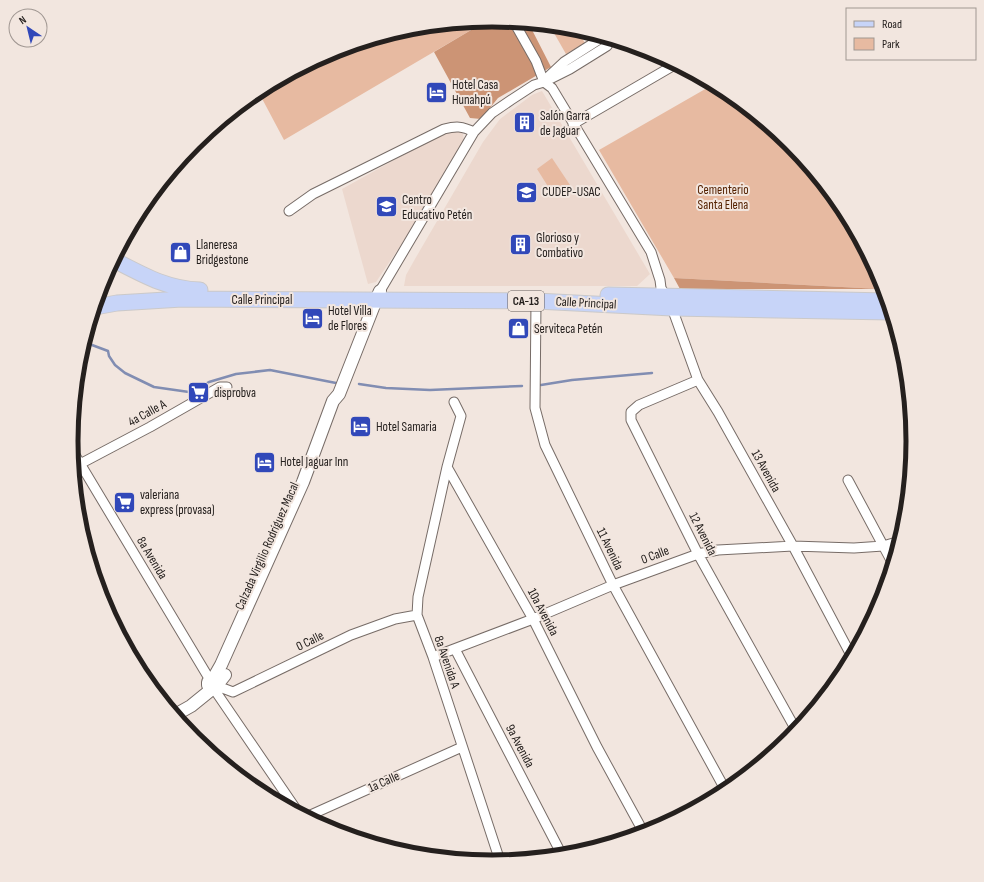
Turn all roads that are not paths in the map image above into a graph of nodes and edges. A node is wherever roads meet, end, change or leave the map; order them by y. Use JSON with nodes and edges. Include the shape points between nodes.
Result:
{"nodes":[{"id":1,"x":517,"y":28,"type":"edge"},
{"id":2,"x":597,"y":41,"type":"edge"},
{"id":3,"x":609,"y":44,"type":"edge"},
{"id":4,"x":670,"y":68,"type":"edge"},
{"id":5,"x":544,"y":82,"type":"junction"},
{"id":6,"x":573,"y":124,"type":"junction"},
{"id":7,"x":474,"y":132,"type":"junction"},
{"id":8,"x":289,"y":211,"type":"dead end"},
{"id":9,"x":119,"y":263,"type":"edge"},
{"id":10,"x":378,"y":296,"type":"junction"},
{"id":11,"x":536,"y":301,"type":"junction"},
{"id":12,"x":881,"y":301,"type":"edge"},
{"id":13,"x":668,"y":302,"type":"junction"},
{"id":14,"x":101,"y":306,"type":"edge"},
{"id":15,"x":885,"y":312,"type":"edge"},
{"id":16,"x":698,"y":380,"type":"junction"},
{"id":17,"x":227,"y":387,"type":"dead end"},
{"id":18,"x":454,"y":402,"type":"dead end"},
{"id":19,"x":80,"y":464,"type":"joint"},
{"id":20,"x":447,"y":467,"type":"junction"},
{"id":21,"x":848,"y":480,"type":"dead end"},
{"id":22,"x":893,"y":543,"type":"edge"},
{"id":23,"x":793,"y":546,"type":"junction"},
{"id":24,"x":883,"y":546,"type":"junction"},
{"id":25,"x":698,"y":554,"type":"junction"},
{"id":26,"x":889,"y":557,"type":"edge"},
{"id":27,"x":613,"y":585,"type":"junction"},
{"id":28,"x":417,"y":615,"type":"junction"},
{"id":29,"x":533,"y":619,"type":"junction"},
{"id":30,"x":455,"y":649,"type":"junction"},
{"id":31,"x":849,"y":651,"type":"edge"},
{"id":32,"x":433,"y":658,"type":"junction"},
{"id":33,"x":213,"y":685,"type":"junction"},
{"id":34,"x":175,"y":707,"type":"edge"},
{"id":35,"x":180,"y":712,"type":"edge"},
{"id":36,"x":793,"y":725,"type":"edge"},
{"id":37,"x":462,"y":747,"type":"junction"},
{"id":38,"x":723,"y":785,"type":"edge"},
{"id":39,"x":292,"y":804,"type":"edge"},
{"id":40,"x":313,"y":814,"type":"edge"},
{"id":41,"x":641,"y":827,"type":"edge"},
{"id":42,"x":559,"y":849,"type":"edge"},
{"id":43,"x":498,"y":855,"type":"edge"}],
"edges":[{"from":1,"to":5,"type":"street","via":[[536,61]]},
{"from":2,"to":5,"type":"street","via":[[564,62]]},
{"from":3,"to":5,"type":"street"},
{"from":4,"to":6,"type":"street"},
{"from":5,"to":6,"type":"street","name":"13 Avenida","via":[[552,88]]},
{"from":5,"to":7,"type":"street","via":[[534,85],[492,113]]},
{"from":6,"to":13,"type":"street","name":"13 Avenida","via":[[651,252],[661,288]]},
{"from":7,"to":8,"type":"street","via":[[465,127],[454,126],[444,129],[313,194]]},
{"from":7,"to":10,"type":"street"},
{"from":9,"to":10,"type":"main road","name":"Calle Principal","number":"CA-13","via":[[162,284],[184,290]]},
{"from":10,"to":11,"type":"main road","name":"Calle Principal","number":"CA-13"},
{"from":10,"to":13,"type":"main road","name":"Calle Principal","number":"CA-13"},
{"from":10,"to":14,"type":"main road","name":"Calle Principal","number":"CA-13","via":[[160,300]]},
{"from":10,"to":33,"type":"street","name":"Calzada Virgilio Rodríguez Macal","via":[[339,394],[340,404],[308,489],[228,670],[224,677]]},
{"from":11,"to":13,"type":"main road","name":"Calle Principal","number":"CA-13"},
{"from":11,"to":27,"type":"street","name":"11 Avenida","via":[[535,408],[545,445]]},
{"from":12,"to":13,"type":"main road","name":"Calle Principal","number":"CA-13"},
{"from":13,"to":15,"type":"main road","name":"Calle Principal","number":"CA-13"},
{"from":13,"to":16,"type":"street","name":"13 Avenida"},
{"from":16,"to":23,"type":"street","name":"13 Avenida"},
{"from":16,"to":25,"type":"street","name":"12 Avenida","via":[[639,405],[631,412],[631,420]]},
{"from":17,"to":19,"type":"street","name":"4a Calle A","via":[[220,387]]},
{"from":18,"to":20,"type":"street","via":[[461,416]]},
{"from":19,"to":33,"type":"street","name":"8a Avenida"},
{"from":20,"to":28,"type":"street","name":"8a Avenida A","via":[[418,597]]},
{"from":20,"to":29,"type":"street","name":"10a Avenida"},
{"from":21,"to":24,"type":"street"},
{"from":22,"to":24,"type":"street","name":"0 Calle"},
{"from":23,"to":24,"type":"street","name":"0 Calle"},
{"from":23,"to":25,"type":"street","name":"0 Calle","via":[[718,550]]},
{"from":23,"to":31,"type":"street","name":"13 Avenida"},
{"from":24,"to":26,"type":"street"},
{"from":25,"to":27,"type":"street","name":"0 Calle"},
{"from":25,"to":36,"type":"street","name":"12 Avenida"},
{"from":27,"to":29,"type":"street","name":"0 Calle"},
{"from":27,"to":38,"type":"street","name":"11 Avenida"},
{"from":28,"to":32,"type":"street","name":"8a Avenida A"},
{"from":28,"to":33,"type":"street","name":"0 Calle","via":[[395,619],[351,635],[233,692]]},
{"from":29,"to":30,"type":"street","name":"0 Calle"},
{"from":29,"to":41,"type":"street","name":"10a Avenida","via":[[597,747]]},
{"from":30,"to":32,"type":"street","name":"0 Calle"},
{"from":30,"to":42,"type":"street","name":"9a Avenida"},
{"from":32,"to":37,"type":"street","name":"8a Avenida A"},
{"from":33,"to":34,"type":"street","name":"Calzada Virgilio Rodríguez Macal"},
{"from":33,"to":35,"type":"street","name":"Calzada Virgilio Rodríguez Macal","via":[[191,706]]},
{"from":33,"to":39,"type":"street","name":"8a Avenida"},
{"from":37,"to":40,"type":"street","name":"1a Calle"},
{"from":37,"to":43,"type":"street","name":"8a Avenida A"}]}
